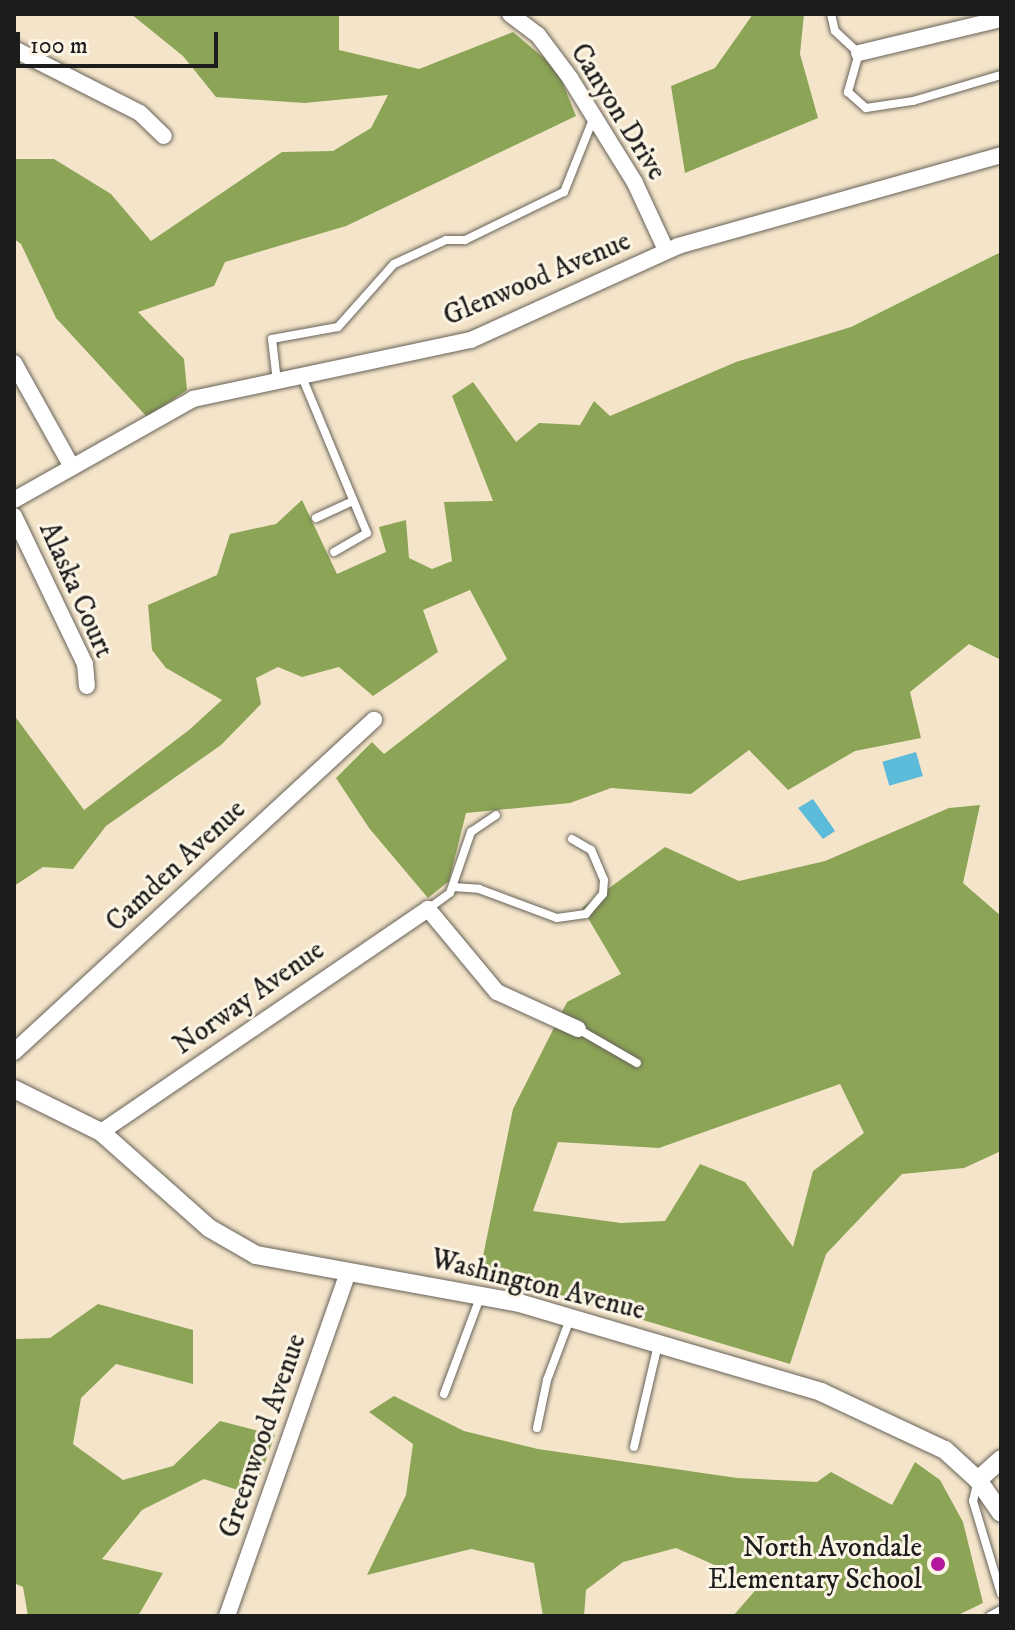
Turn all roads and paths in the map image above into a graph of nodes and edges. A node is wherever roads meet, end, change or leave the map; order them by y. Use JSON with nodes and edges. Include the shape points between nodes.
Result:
{"nodes":[{"id":1,"x":510,"y":14,"type":"edge"},
{"id":2,"x":831,"y":14,"type":"edge"},
{"id":3,"x":1001,"y":19,"type":"edge"},
{"id":4,"x":14,"y":49,"type":"edge"},
{"id":5,"x":859,"y":53,"type":"junction"},
{"id":6,"x":1001,"y":75,"type":"edge"},
{"id":7,"x":595,"y":116,"type":"junction"},
{"id":8,"x":164,"y":136,"type":"dead end"},
{"id":9,"x":1001,"y":155,"type":"edge"},
{"id":10,"x":666,"y":250,"type":"junction"},
{"id":11,"x":14,"y":363,"type":"edge"},
{"id":12,"x":302,"y":377,"type":"junction"},
{"id":13,"x":277,"y":382,"type":"junction"},
{"id":14,"x":72,"y":467,"type":"junction"},
{"id":15,"x":14,"y":500,"type":"edge"},
{"id":16,"x":353,"y":501,"type":"junction"},
{"id":17,"x":14,"y":516,"type":"edge"},
{"id":18,"x":316,"y":518,"type":"dead end"},
{"id":19,"x":334,"y":552,"type":"dead end"},
{"id":20,"x":87,"y":686,"type":"dead end"},
{"id":21,"x":374,"y":720,"type":"dead end"},
{"id":22,"x":496,"y":815,"type":"dead end"},
{"id":23,"x":572,"y":839,"type":"dead end"},
{"id":24,"x":453,"y":887,"type":"junction"},
{"id":25,"x":428,"y":909,"type":"junction"},
{"id":26,"x":578,"y":1029,"type":"joint"},
{"id":27,"x":14,"y":1052,"type":"edge"},
{"id":28,"x":637,"y":1063,"type":"dead end"},
{"id":29,"x":14,"y":1089,"type":"edge"},
{"id":30,"x":101,"y":1132,"type":"junction"},
{"id":31,"x":348,"y":1273,"type":"junction"},
{"id":32,"x":481,"y":1294,"type":"junction"},
{"id":33,"x":570,"y":1318,"type":"junction"},
{"id":34,"x":658,"y":1344,"type":"junction"},
{"id":35,"x":444,"y":1394,"type":"dead end"},
{"id":36,"x":537,"y":1428,"type":"dead end"},
{"id":37,"x":634,"y":1447,"type":"dead end"},
{"id":38,"x":1001,"y":1459,"type":"edge"},
{"id":39,"x":978,"y":1480,"type":"junction"},
{"id":40,"x":1001,"y":1513,"type":"edge"},
{"id":41,"x":1001,"y":1594,"type":"edge"},
{"id":42,"x":1001,"y":1610,"type":"edge"},
{"id":43,"x":227,"y":1616,"type":"edge"},
{"id":44,"x":990,"y":1616,"type":"edge"}],
"edges":[{"from":1,"to":7,"type":"street","name":"Canyon Drive","via":[[538,35]]},
{"from":2,"to":5,"type":"lane","via":[[835,31]]},
{"from":3,"to":5,"type":"street"},
{"from":4,"to":8,"type":"street","via":[[140,113]]},
{"from":5,"to":6,"type":"lane","via":[[848,92],[866,108],[913,101]]},
{"from":7,"to":10,"type":"street","name":"Canyon Drive"},
{"from":7,"to":13,"type":"lane","via":[[564,192],[465,240],[446,240],[394,264],[338,327],[272,339]]},
{"from":9,"to":10,"type":"street","name":"Glenwood Avenue"},
{"from":10,"to":12,"type":"street","name":"Glenwood Avenue","via":[[471,340]]},
{"from":11,"to":14,"type":"street"},
{"from":12,"to":13,"type":"street","name":"Glenwood Avenue"},
{"from":12,"to":16,"type":"lane"},
{"from":13,"to":14,"type":"street","name":"Glenwood Avenue","via":[[193,399]]},
{"from":14,"to":15,"type":"street","name":"Glenwood Avenue"},
{"from":16,"to":18,"type":"lane"},
{"from":16,"to":19,"type":"lane","via":[[367,533]]},
{"from":17,"to":20,"type":"street","name":"Alaska Court","via":[[85,664]]},
{"from":21,"to":27,"type":"street","name":"Camden Avenue"},
{"from":22,"to":24,"type":"lane","via":[[471,832]]},
{"from":23,"to":24,"type":"lane","via":[[591,850],[604,880],[603,894],[586,914],[557,918],[479,889]]},
{"from":24,"to":25,"type":"lane"},
{"from":25,"to":26,"type":"street","via":[[497,992]]},
{"from":25,"to":30,"type":"street","name":"Norway Avenue"},
{"from":26,"to":28,"type":"lane"},
{"from":29,"to":30,"type":"street","name":"Washington Avenue"},
{"from":30,"to":31,"type":"street","name":"Washington Avenue","via":[[233,1244],[272,1260]]},
{"from":31,"to":32,"type":"street","name":"Washington Avenue"},
{"from":31,"to":43,"type":"street","name":"Greenwood Avenue"},
{"from":32,"to":33,"type":"street","name":"Washington Avenue"},
{"from":32,"to":35,"type":"lane"},
{"from":33,"to":34,"type":"street","name":"Washington Avenue"},
{"from":33,"to":36,"type":"lane","via":[[547,1380]]},
{"from":34,"to":37,"type":"lane"},
{"from":34,"to":39,"type":"street","name":"Washington Avenue","via":[[821,1392],[882,1417],[936,1444]]},
{"from":38,"to":39,"type":"street"},
{"from":39,"to":40,"type":"street","name":"Washington Avenue"},
{"from":39,"to":41,"type":"lane","via":[[973,1501]]},
{"from":42,"to":44,"type":"lane"}]}
